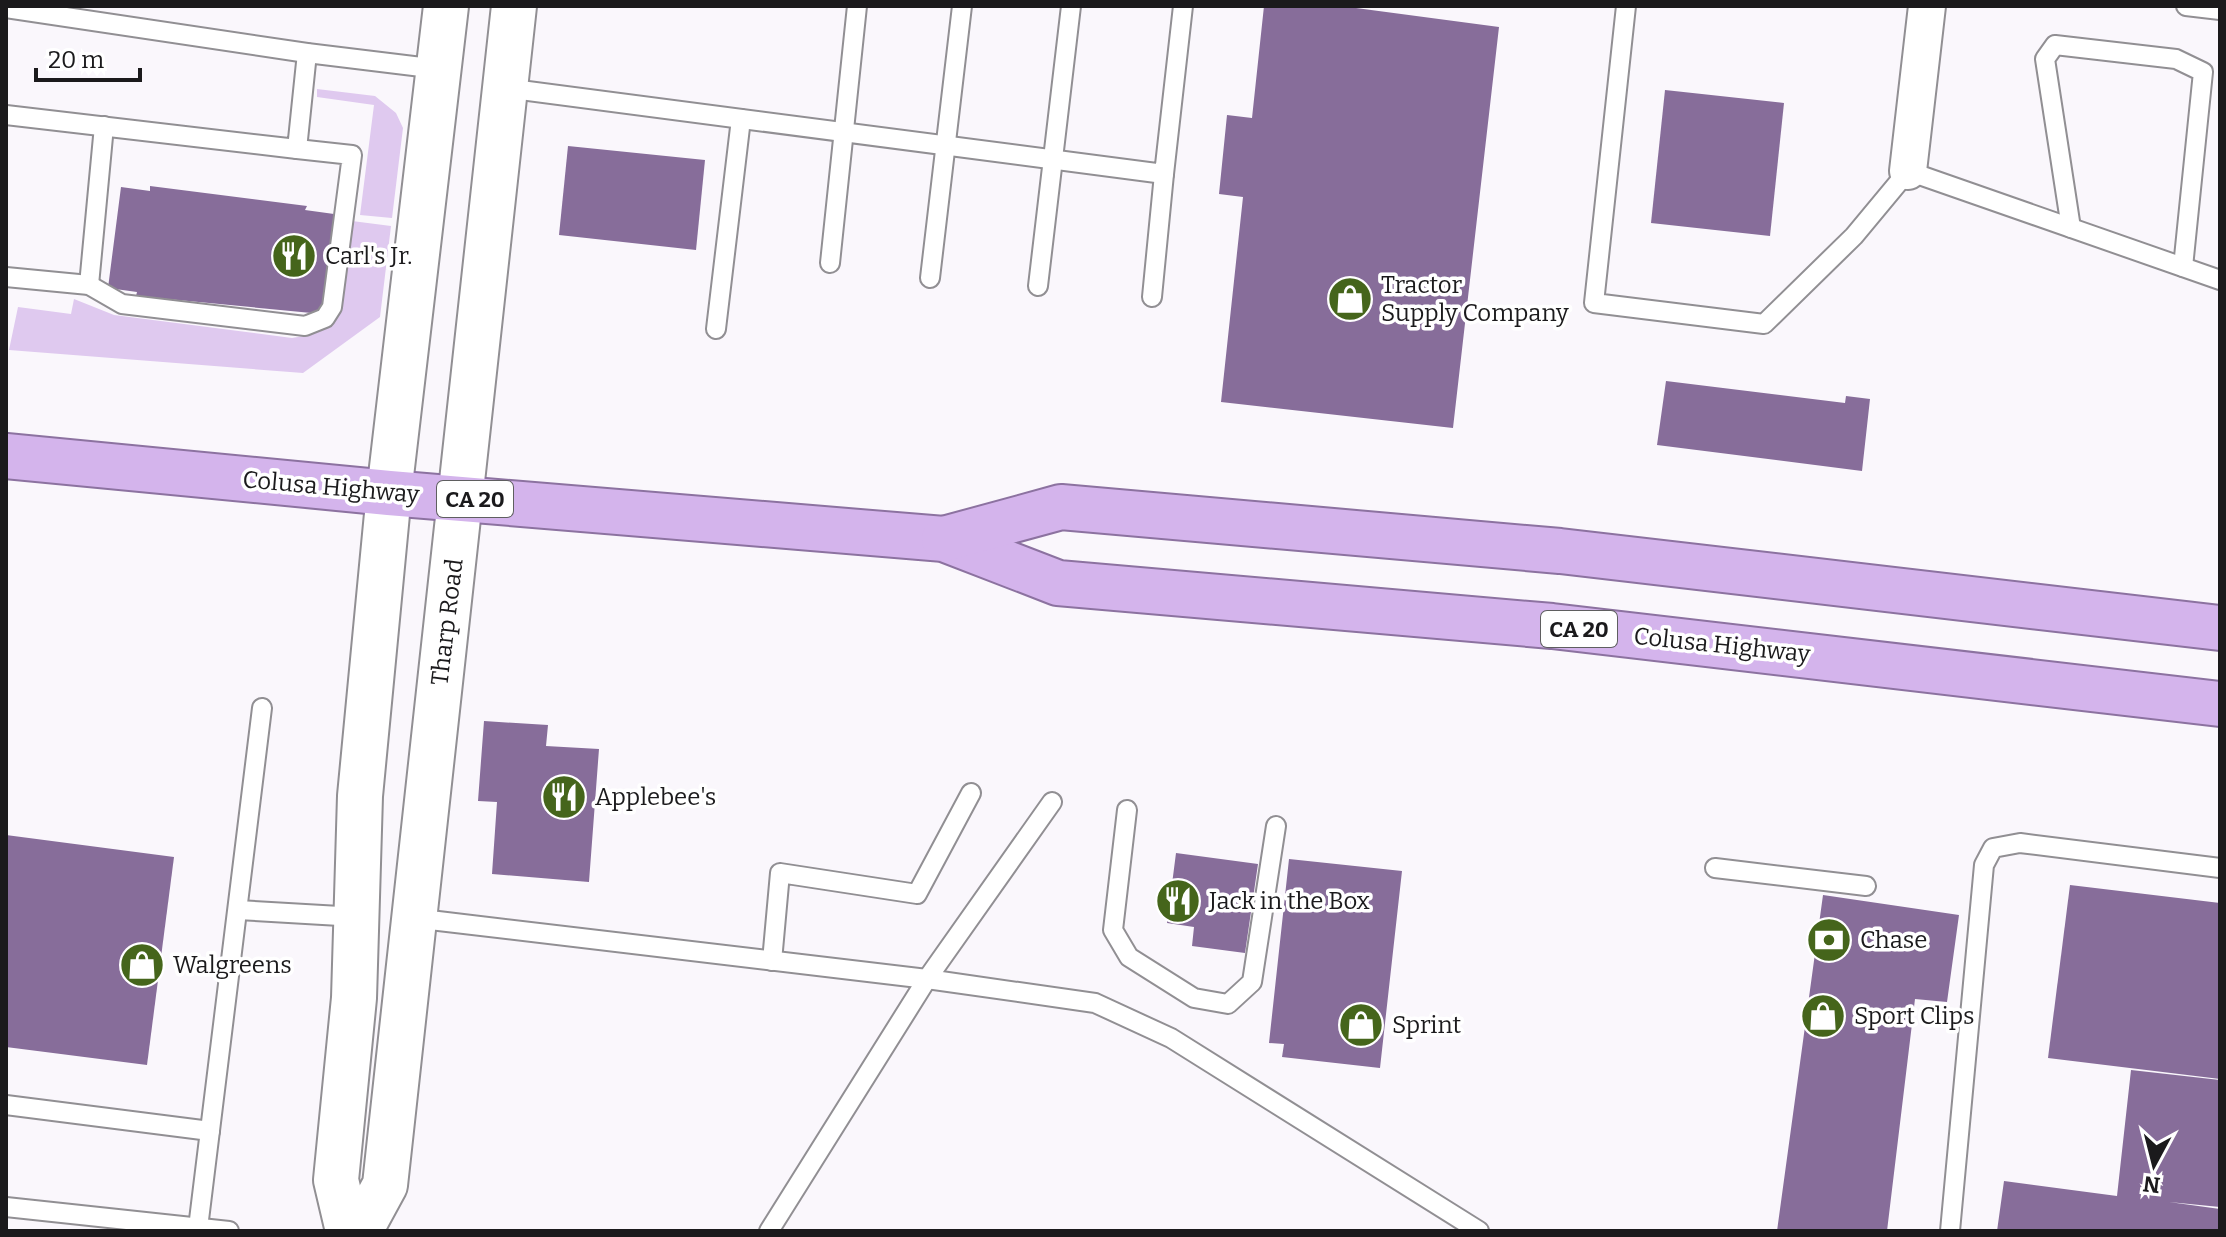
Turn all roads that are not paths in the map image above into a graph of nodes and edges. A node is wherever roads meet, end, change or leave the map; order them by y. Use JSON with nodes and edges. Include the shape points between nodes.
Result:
{"nodes":[{"id":1,"x":446,"y":6,"type":"edge"},
{"id":2,"x":514,"y":6,"type":"edge"},
{"id":3,"x":857,"y":6,"type":"edge"},
{"id":4,"x":962,"y":6,"type":"edge"},
{"id":5,"x":1071,"y":6,"type":"edge"},
{"id":6,"x":1183,"y":6,"type":"edge"},
{"id":7,"x":1626,"y":6,"type":"edge"},
{"id":8,"x":1927,"y":6,"type":"edge"},
{"id":9,"x":2186,"y":6,"type":"edge"},
{"id":10,"x":6,"y":8,"type":"edge"},
{"id":11,"x":2220,"y":10,"type":"edge"},
{"id":12,"x":307,"y":53,"type":"junction"},
{"id":13,"x":438,"y":69,"type":"junction"},
{"id":14,"x":505,"y":88,"type":"junction"},
{"id":15,"x":6,"y":115,"type":"edge"},
{"id":16,"x":741,"y":119,"type":"junction"},
{"id":17,"x":104,"y":126,"type":"junction"},
{"id":18,"x":842,"y":133,"type":"junction"},
{"id":19,"x":944,"y":146,"type":"junction"},
{"id":20,"x":297,"y":149,"type":"junction"},
{"id":21,"x":1052,"y":160,"type":"junction"},
{"id":22,"x":1908,"y":171,"type":"junction"},
{"id":23,"x":1164,"y":174,"type":"junction"},
{"id":24,"x":2071,"y":228,"type":"junction"},
{"id":25,"x":830,"y":263,"type":"dead end"},
{"id":26,"x":2183,"y":267,"type":"junction"},
{"id":27,"x":6,"y":277,"type":"edge"},
{"id":28,"x":930,"y":278,"type":"dead end"},
{"id":29,"x":2220,"y":280,"type":"edge"},
{"id":30,"x":89,"y":285,"type":"junction"},
{"id":31,"x":1038,"y":286,"type":"dead end"},
{"id":32,"x":1152,"y":297,"type":"dead end"},
{"id":33,"x":716,"y":329,"type":"dead end"},
{"id":34,"x":6,"y":456,"type":"edge"},
{"id":35,"x":389,"y":493,"type":"junction"},
{"id":36,"x":461,"y":498,"type":"junction"},
{"id":37,"x":944,"y":539,"type":"junction"},
{"id":38,"x":2220,"y":628,"type":"edge"},
{"id":39,"x":2220,"y":704,"type":"edge"},
{"id":40,"x":262,"y":708,"type":"dead end"},
{"id":41,"x":971,"y":793,"type":"dead end"},
{"id":42,"x":1052,"y":802,"type":"dead end"},
{"id":43,"x":1127,"y":810,"type":"dead end"},
{"id":44,"x":1276,"y":826,"type":"dead end"},
{"id":45,"x":1715,"y":868,"type":"dead end"},
{"id":46,"x":2220,"y":868,"type":"edge"},
{"id":47,"x":1866,"y":886,"type":"dead end"},
{"id":48,"x":238,"y":910,"type":"junction"},
{"id":49,"x":357,"y":917,"type":"junction"},
{"id":50,"x":413,"y":918,"type":"junction"},
{"id":51,"x":772,"y":961,"type":"junction"},
{"id":52,"x":927,"y":979,"type":"junction"},
{"id":53,"x":6,"y":1105,"type":"edge"},
{"id":54,"x":210,"y":1131,"type":"junction"},
{"id":55,"x":6,"y":1207,"type":"edge"},
{"id":56,"x":198,"y":1228,"type":"junction"},
{"id":57,"x":229,"y":1231,"type":"edge"},
{"id":58,"x":348,"y":1231,"type":"edge"},
{"id":59,"x":360,"y":1231,"type":"edge"},
{"id":60,"x":769,"y":1231,"type":"edge"},
{"id":61,"x":1479,"y":1231,"type":"edge"},
{"id":62,"x":1950,"y":1231,"type":"edge"}],
"edges":[{"from":1,"to":13,"type":"street"},
{"from":2,"to":14,"type":"street","name":"Tharp Road"},
{"from":3,"to":18,"type":"lane"},
{"from":4,"to":19,"type":"lane"},
{"from":5,"to":21,"type":"lane"},
{"from":6,"to":23,"type":"lane"},
{"from":7,"to":22,"type":"lane","via":[[1594,303],[1764,324],[1854,236]]},
{"from":8,"to":22,"type":"street"},
{"from":9,"to":11,"type":"lane"},
{"from":10,"to":12,"type":"lane"},
{"from":12,"to":13,"type":"lane"},
{"from":12,"to":20,"type":"lane"},
{"from":13,"to":35,"type":"street"},
{"from":14,"to":16,"type":"lane"},
{"from":14,"to":36,"type":"street","name":"Tharp Road"},
{"from":15,"to":17,"type":"lane"},
{"from":16,"to":18,"type":"lane"},
{"from":16,"to":33,"type":"lane"},
{"from":17,"to":20,"type":"lane"},
{"from":17,"to":30,"type":"lane"},
{"from":18,"to":19,"type":"lane"},
{"from":18,"to":25,"type":"lane"},
{"from":19,"to":21,"type":"lane"},
{"from":19,"to":28,"type":"lane"},
{"from":20,"to":30,"type":"lane","via":[[352,155],[332,307],[325,318],[305,326],[122,304]]},
{"from":21,"to":23,"type":"lane"},
{"from":21,"to":31,"type":"lane"},
{"from":22,"to":24,"type":"lane"},
{"from":23,"to":32,"type":"lane"},
{"from":24,"to":26,"type":"lane"},
{"from":24,"to":26,"type":"lane","via":[[2045,59],[2055,45],[2176,59],[2203,72],[2204,83]]},
{"from":26,"to":29,"type":"lane"},
{"from":27,"to":30,"type":"lane"},
{"from":34,"to":35,"type":"highway","name":"Colusa Highway","number":"CA 20"},
{"from":35,"to":36,"type":"highway","name":"Colusa Highway","number":"CA 20"},
{"from":35,"to":49,"type":"street","via":[[361,780]]},
{"from":36,"to":37,"type":"highway","name":"Colusa Highway","number":"CA 20"},
{"from":36,"to":50,"type":"street","name":"Tharp Road"},
{"from":37,"to":38,"type":"highway","name":"Colusa Highway","number":"CA 20","via":[[1061,507],[1560,551]]},
{"from":37,"to":39,"type":"highway","name":"Colusa Highway","number":"CA 20","via":[[1058,583],[1552,626]]},
{"from":40,"to":48,"type":"lane"},
{"from":41,"to":51,"type":"lane","via":[[917,894],[780,873]]},
{"from":42,"to":52,"type":"lane"},
{"from":43,"to":44,"type":"lane","via":[[1113,930],[1129,957],[1194,998],[1228,1004],[1252,982]]},
{"from":45,"to":47,"type":"lane"},
{"from":46,"to":62,"type":"lane","via":[[2020,843],[1993,848],[1984,865]]},
{"from":48,"to":49,"type":"lane"},
{"from":48,"to":54,"type":"lane"},
{"from":49,"to":58,"type":"street","via":[[336,1180]]},
{"from":50,"to":51,"type":"lane"},
{"from":50,"to":59,"type":"street","name":"Tharp Road","via":[[385,1185]]},
{"from":51,"to":52,"type":"lane"},
{"from":52,"to":60,"type":"lane"},
{"from":52,"to":61,"type":"lane","via":[[1095,1003],[1130,1017]]},
{"from":53,"to":54,"type":"lane"},
{"from":54,"to":56,"type":"lane"},
{"from":55,"to":56,"type":"lane"},
{"from":56,"to":57,"type":"lane"}]}
